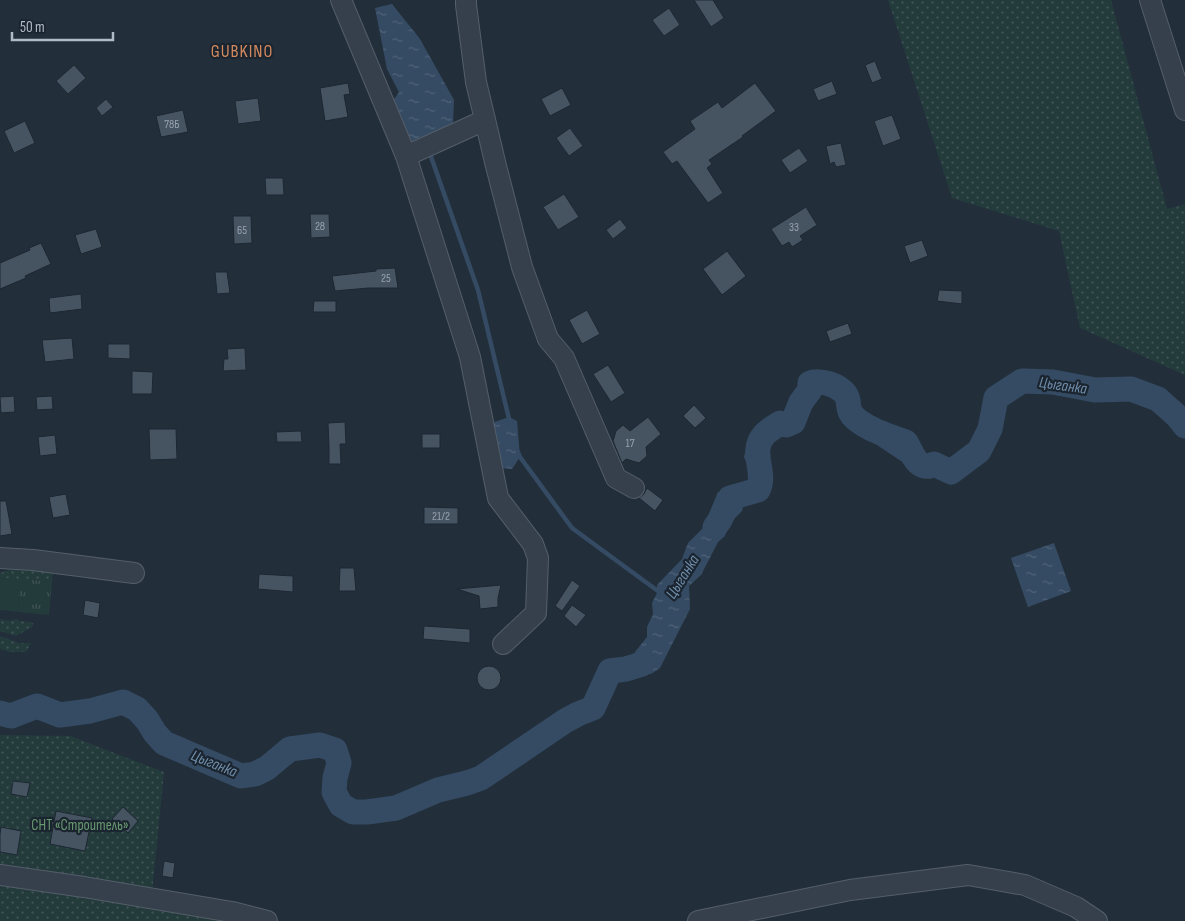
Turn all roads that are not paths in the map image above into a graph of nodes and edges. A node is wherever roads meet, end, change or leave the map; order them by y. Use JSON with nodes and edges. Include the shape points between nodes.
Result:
{"nodes":[{"id":1,"x":342,"y":0,"type":"edge"},
{"id":2,"x":466,"y":0,"type":"edge"},
{"id":3,"x":1150,"y":0,"type":"edge"},
{"id":4,"x":1185,"y":110,"type":"edge"},
{"id":5,"x":485,"y":120,"type":"junction"},
{"id":6,"x":406,"y":156,"type":"junction"},
{"id":7,"x":634,"y":488,"type":"dead end"},
{"id":8,"x":0,"y":558,"type":"edge"},
{"id":9,"x":134,"y":572,"type":"dead end"},
{"id":10,"x":503,"y":644,"type":"dead end"},
{"id":11,"x":0,"y":875,"type":"edge"},
{"id":12,"x":267,"y":921,"type":"edge"},
{"id":13,"x":698,"y":921,"type":"edge"},
{"id":14,"x":1097,"y":921,"type":"edge"}],
"edges":[{"from":1,"to":6,"type":"street"},
{"from":2,"to":5,"type":"street","via":[[476,82]]},
{"from":3,"to":4,"type":"street"},
{"from":5,"to":6,"type":"street"},
{"from":5,"to":7,"type":"street","via":[[522,266],[548,339],[564,358],[616,478]]},
{"from":6,"to":10,"type":"street","via":[[470,357],[498,498],[532,544],[538,558],[536,613]]},
{"from":8,"to":9,"type":"street"},
{"from":11,"to":12,"type":"street","via":[[232,912]]},
{"from":13,"to":14,"type":"street","via":[[850,890],[968,875],[1026,885],[1076,907]]}]}
